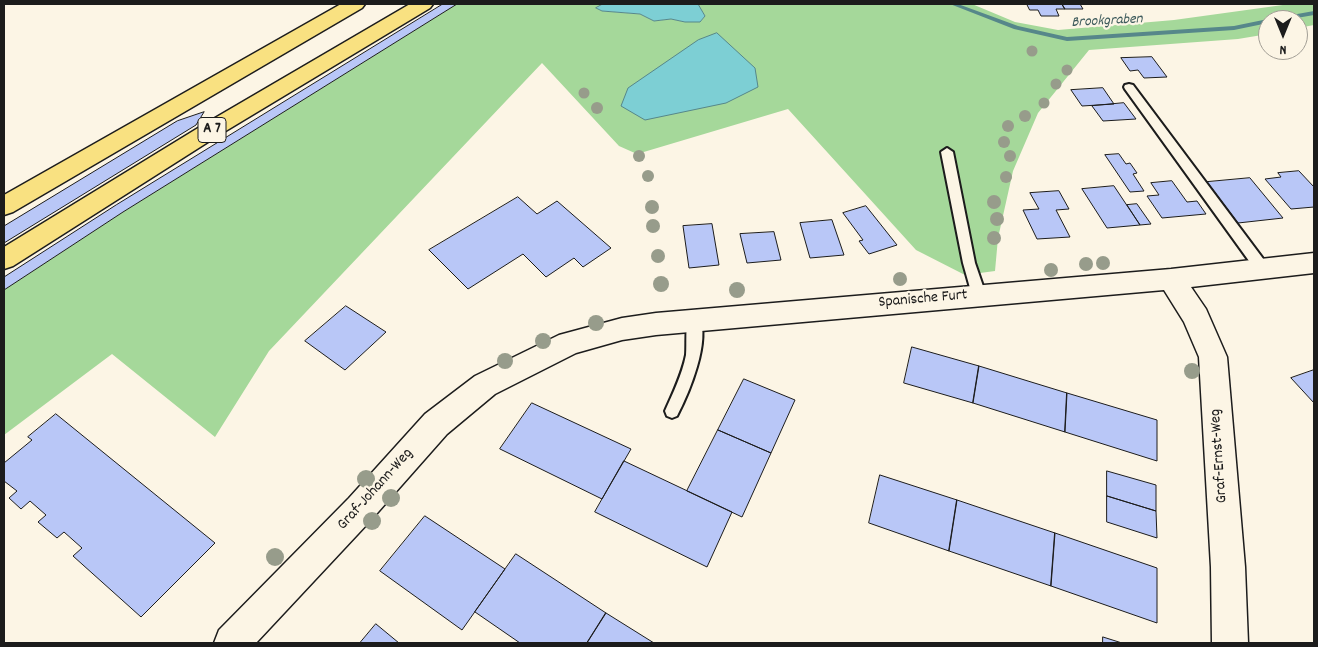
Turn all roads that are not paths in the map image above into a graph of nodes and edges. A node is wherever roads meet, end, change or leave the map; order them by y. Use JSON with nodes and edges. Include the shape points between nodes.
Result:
{"nodes":[{"id":1,"x":355,"y":4,"type":"edge"},
{"id":2,"x":423,"y":4,"type":"edge"},
{"id":3,"x":1129,"y":87,"type":"dead end"},
{"id":4,"x":947,"y":152,"type":"dead end"},
{"id":5,"x":4,"y":206,"type":"edge"},
{"id":6,"x":4,"y":259,"type":"edge"},
{"id":7,"x":1314,"y":263,"type":"edge"},
{"id":8,"x":1262,"y":268,"type":"junction"},
{"id":9,"x":1171,"y":279,"type":"junction"},
{"id":10,"x":979,"y":295,"type":"junction"},
{"id":11,"x":694,"y":320,"type":"junction"},
{"id":12,"x":537,"y":359,"type":"joint"},
{"id":13,"x":672,"y":411,"type":"dead end"},
{"id":14,"x":232,"y":643,"type":"edge"},
{"id":15,"x":1230,"y":643,"type":"edge"}],
"edges":[{"from":1,"to":5,"type":"highway","number":"A 7"},
{"from":2,"to":6,"type":"highway","number":"A 7","via":[[211,130]]},
{"from":3,"to":8,"type":"lane"},
{"from":4,"to":10,"type":"lane","via":[[968,263]]},
{"from":7,"to":8,"type":"street","name":"Spanische Furt"},
{"from":8,"to":9,"type":"street","name":"Spanische Furt"},
{"from":9,"to":10,"type":"street","name":"Spanische Furt"},
{"from":9,"to":15,"type":"street","name":"Graf-Ernst-Weg","via":[[1196,317],[1213,357],[1228,567]]},
{"from":10,"to":11,"type":"street","name":"Spanische Furt"},
{"from":11,"to":12,"type":"street","name":"Spanische Furt","via":[[622,329],[568,343]]},
{"from":11,"to":13,"type":"lane","via":[[696,341],[690,368]]},
{"from":12,"to":14,"type":"street","name":"Graf-Johann-Weg","via":[[485,385],[436,424]]}]}
